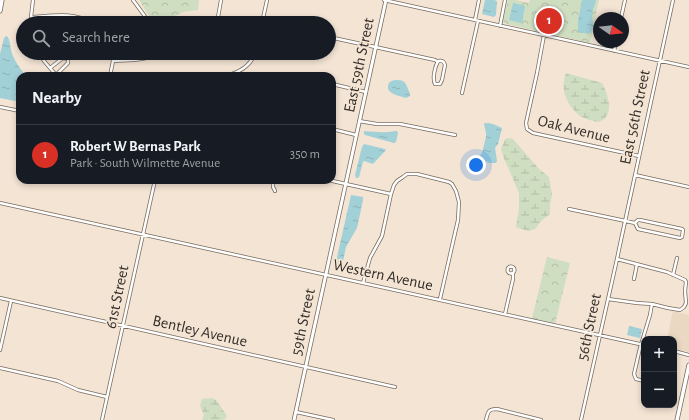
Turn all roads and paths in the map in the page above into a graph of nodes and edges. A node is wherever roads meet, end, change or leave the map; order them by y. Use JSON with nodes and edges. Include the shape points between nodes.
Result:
{"nodes":[{"id":1,"x":2,"y":0,"type":"edge"},
{"id":2,"x":33,"y":0,"type":"edge"},
{"id":3,"x":133,"y":0,"type":"edge"},
{"id":4,"x":222,"y":0,"type":"edge"},
{"id":5,"x":267,"y":0,"type":"edge"},
{"id":6,"x":385,"y":0,"type":"edge"},
{"id":7,"x":479,"y":0,"type":"edge"},
{"id":8,"x":505,"y":0,"type":"edge"},
{"id":9,"x":625,"y":0,"type":"edge"},
{"id":10,"x":673,"y":0,"type":"edge"},
{"id":11,"x":0,"y":11,"type":"edge"},
{"id":12,"x":622,"y":12,"type":"edge"},
{"id":13,"x":31,"y":16,"type":"edge"},
{"id":14,"x":50,"y":16,"type":"edge"},
{"id":15,"x":76,"y":16,"type":"edge"},
{"id":16,"x":144,"y":16,"type":"edge"},
{"id":17,"x":218,"y":16,"type":"edge"},
{"id":18,"x":264,"y":16,"type":"edge"},
{"id":19,"x":477,"y":20,"type":"junction"},
{"id":20,"x":500,"y":26,"type":"junction"},
{"id":21,"x":544,"y":35,"type":"junction"},
{"id":22,"x":336,"y":39,"type":"edge"},
{"id":23,"x":375,"y":47,"type":"junction"},
{"id":24,"x":615,"y":48,"type":"edge"},
{"id":25,"x":614,"y":51,"type":"junction"},
{"id":26,"x":43,"y":60,"type":"edge"},
{"id":27,"x":60,"y":60,"type":"edge"},
{"id":28,"x":68,"y":60,"type":"edge"},
{"id":29,"x":113,"y":60,"type":"edge"},
{"id":30,"x":251,"y":60,"type":"edge"},
{"id":31,"x":660,"y":61,"type":"junction"},
{"id":32,"x":438,"y":62,"type":"junction"},
{"id":33,"x":689,"y":67,"type":"edge"},
{"id":34,"x":50,"y":68,"type":"junction"},
{"id":35,"x":53,"y":72,"type":"edge"},
{"id":36,"x":59,"y":72,"type":"edge"},
{"id":37,"x":111,"y":72,"type":"edge"},
{"id":38,"x":237,"y":72,"type":"edge"},
{"id":39,"x":336,"y":85,"type":"edge"},
{"id":40,"x":366,"y":92,"type":"junction"},
{"id":41,"x":462,"y":93,"type":"dead end"},
{"id":42,"x":0,"y":107,"type":"edge"},
{"id":43,"x":16,"y":110,"type":"edge"},
{"id":44,"x":359,"y":121,"type":"junction"},
{"id":45,"x":336,"y":130,"type":"edge"},
{"id":46,"x":356,"y":135,"type":"junction"},
{"id":47,"x":455,"y":135,"type":"dead end"},
{"id":48,"x":639,"y":156,"type":"junction"},
{"id":49,"x":635,"y":175,"type":"junction"},
{"id":50,"x":336,"y":182,"type":"edge"},
{"id":51,"x":154,"y":184,"type":"edge"},
{"id":52,"x":273,"y":184,"type":"edge"},
{"id":53,"x":346,"y":184,"type":"junction"},
{"id":54,"x":689,"y":187,"type":"edge"},
{"id":55,"x":275,"y":191,"type":"dead end"},
{"id":56,"x":391,"y":194,"type":"junction"},
{"id":57,"x":0,"y":203,"type":"edge"},
{"id":58,"x":569,"y":209,"type":"dead end"},
{"id":59,"x":625,"y":221,"type":"junction"},
{"id":60,"x":635,"y":223,"type":"junction"},
{"id":61,"x":336,"y":228,"type":"joint"},
{"id":62,"x":143,"y":234,"type":"junction"},
{"id":63,"x":621,"y":240,"type":"joint"},
{"id":64,"x":677,"y":258,"type":"dead end"},
{"id":65,"x":617,"y":259,"type":"junction"},
{"id":66,"x":637,"y":264,"type":"junction"},
{"id":67,"x":513,"y":273,"type":"dead end"},
{"id":68,"x":326,"y":274,"type":"junction"},
{"id":69,"x":674,"y":275,"type":"junction"},
{"id":70,"x":634,"y":279,"type":"dead end"},
{"id":71,"x":363,"y":283,"type":"junction"},
{"id":72,"x":0,"y":298,"type":"edge"},
{"id":73,"x":608,"y":298,"type":"junction"},
{"id":74,"x":440,"y":299,"type":"junction"},
{"id":75,"x":11,"y":301,"type":"junction"},
{"id":76,"x":652,"y":304,"type":"junction"},
{"id":77,"x":505,"y":314,"type":"junction"},
{"id":78,"x":123,"y":326,"type":"junction"},
{"id":79,"x":600,"y":335,"type":"junction"},
{"id":80,"x":645,"y":336,"type":"edge"},
{"id":81,"x":641,"y":345,"type":"edge"},
{"id":82,"x":0,"y":350,"type":"edge"},
{"id":83,"x":641,"y":351,"type":"edge"},
{"id":84,"x":677,"y":352,"type":"edge"},
{"id":85,"x":689,"y":355,"type":"edge"},
{"id":86,"x":305,"y":367,"type":"junction"},
{"id":87,"x":689,"y":367,"type":"edge"},
{"id":88,"x":0,"y":368,"type":"edge"},
{"id":89,"x":641,"y":380,"type":"edge"},
{"id":90,"x":395,"y":387,"type":"dead end"},
{"id":91,"x":107,"y":397,"type":"junction"},
{"id":92,"x":296,"y":412,"type":"junction"},
{"id":93,"x":102,"y":420,"type":"edge"},
{"id":94,"x":294,"y":420,"type":"edge"},
{"id":95,"x":334,"y":420,"type":"edge"},
{"id":96,"x":486,"y":420,"type":"edge"},
{"id":97,"x":541,"y":420,"type":"edge"},
{"id":98,"x":581,"y":420,"type":"edge"},
{"id":99,"x":677,"y":420,"type":"edge"}],
"edges":[{"from":1,"to":11,"type":"main road"},
{"from":2,"to":13,"type":"street"},
{"from":3,"to":16,"type":"street"},
{"from":4,"to":17,"type":"street"},
{"from":5,"to":18,"type":"street"},
{"from":6,"to":19,"type":"street"},
{"from":6,"to":23,"type":"street","name":"East 59th Street"},
{"from":7,"to":19,"type":"street"},
{"from":8,"to":20,"type":"street"},
{"from":9,"to":12,"type":"street"},
{"from":10,"to":31,"type":"street","name":"East 56th Street"},
{"from":14,"to":15,"type":"street"},
{"from":19,"to":20,"type":"street"},
{"from":19,"to":41,"type":"street"},
{"from":20,"to":21,"type":"street"},
{"from":21,"to":25,"type":"street"},
{"from":21,"to":48,"type":"street","name":"Oak Avenue","via":[[526,123],[527,129],[533,133]]},
{"from":22,"to":23,"type":"street"},
{"from":23,"to":32,"type":"street"},
{"from":23,"to":40,"type":"street","name":"East 59th Street"},
{"from":24,"to":25,"type":"street"},
{"from":25,"to":31,"type":"street"},
{"from":26,"to":34,"type":"street"},
{"from":27,"to":34,"type":"street"},
{"from":28,"to":36,"type":"street"},
{"from":29,"to":37,"type":"street"},
{"from":30,"to":38,"type":"street"},
{"from":31,"to":33,"type":"street"},
{"from":31,"to":48,"type":"street","name":"East 56th Street"},
{"from":32,"to":32,"type":"street","via":[[434,80],[435,84],[440,84],[445,65],[443,61]]},
{"from":34,"to":35,"type":"street"},
{"from":39,"to":40,"type":"street"},
{"from":40,"to":44,"type":"street","name":"East 59th Street"},
{"from":42,"to":43,"type":"street"},
{"from":44,"to":46,"type":"street","name":"East 59th Street"},
{"from":44,"to":47,"type":"street","via":[[400,124]]},
{"from":45,"to":46,"type":"street"},
{"from":46,"to":53,"type":"street","name":"East 59th Street"},
{"from":48,"to":49,"type":"street","name":"East 56th Street"},
{"from":49,"to":54,"type":"street"},
{"from":49,"to":59,"type":"street","name":"East 56th Street"},
{"from":50,"to":53,"type":"street"},
{"from":51,"to":62,"type":"street","name":"61st Street"},
{"from":52,"to":55,"type":"street"},
{"from":53,"to":56,"type":"street"},
{"from":53,"to":61,"type":"street","name":"East 59th Street"},
{"from":56,"to":71,"type":"street","via":[[382,236],[370,258]]},
{"from":56,"to":74,"type":"street","via":[[397,181],[408,174],[446,181],[454,186],[459,202],[459,214]]},
{"from":57,"to":62,"type":"street","name":"Western Avenue"},
{"from":58,"to":59,"type":"street"},
{"from":59,"to":60,"type":"street"},
{"from":59,"to":63,"type":"street","name":"East 56th Street"},
{"from":60,"to":60,"type":"street","via":[[640,220],[682,229],[682,237],[638,229]]},
{"from":61,"to":68,"type":"street","name":"59th Street"},
{"from":62,"to":68,"type":"street","name":"Western Avenue"},
{"from":62,"to":78,"type":"street","name":"61st Street"},
{"from":63,"to":65,"type":"street","name":"56th Street"},
{"from":64,"to":69,"type":"street"},
{"from":65,"to":66,"type":"street"},
{"from":65,"to":73,"type":"street","name":"56th Street"},
{"from":66,"to":69,"type":"street"},
{"from":66,"to":70,"type":"street"},
{"from":67,"to":77,"type":"street"},
{"from":68,"to":71,"type":"street","name":"Western Avenue"},
{"from":68,"to":86,"type":"street","name":"59th Street"},
{"from":69,"to":76,"type":"street","via":[[686,282],[684,307],[680,310]]},
{"from":71,"to":74,"type":"street","name":"Western Avenue"},
{"from":72,"to":75,"type":"street","name":"Bentley Avenue"},
{"from":73,"to":76,"type":"street"},
{"from":73,"to":79,"type":"street","name":"56th Street"},
{"from":74,"to":77,"type":"street","name":"Western Avenue"},
{"from":75,"to":78,"type":"street","name":"Bentley Avenue"},
{"from":75,"to":82,"type":"street"},
{"from":76,"to":80,"type":"street"},
{"from":77,"to":79,"type":"street","name":"Western Avenue"},
{"from":78,"to":86,"type":"street","name":"Bentley Avenue"},
{"from":78,"to":91,"type":"street","name":"61st Street"},
{"from":79,"to":81,"type":"street","name":"Western Avenue"},
{"from":79,"to":98,"type":"street","name":"56th Street"},
{"from":83,"to":89,"type":"street","via":[[634,374],[636,379]]},
{"from":84,"to":85,"type":"street"},
{"from":86,"to":90,"type":"street","name":"Bentley Avenue"},
{"from":86,"to":92,"type":"street","name":"59th Street"},
{"from":87,"to":99,"type":"main road"},
{"from":88,"to":91,"type":"street","via":[[58,381],[78,390]]},
{"from":91,"to":93,"type":"street","name":"61st Street"},
{"from":92,"to":94,"type":"street","name":"59th Street"},
{"from":92,"to":95,"type":"street"},
{"from":96,"to":97,"type":"street","via":[[491,409]]}]}
